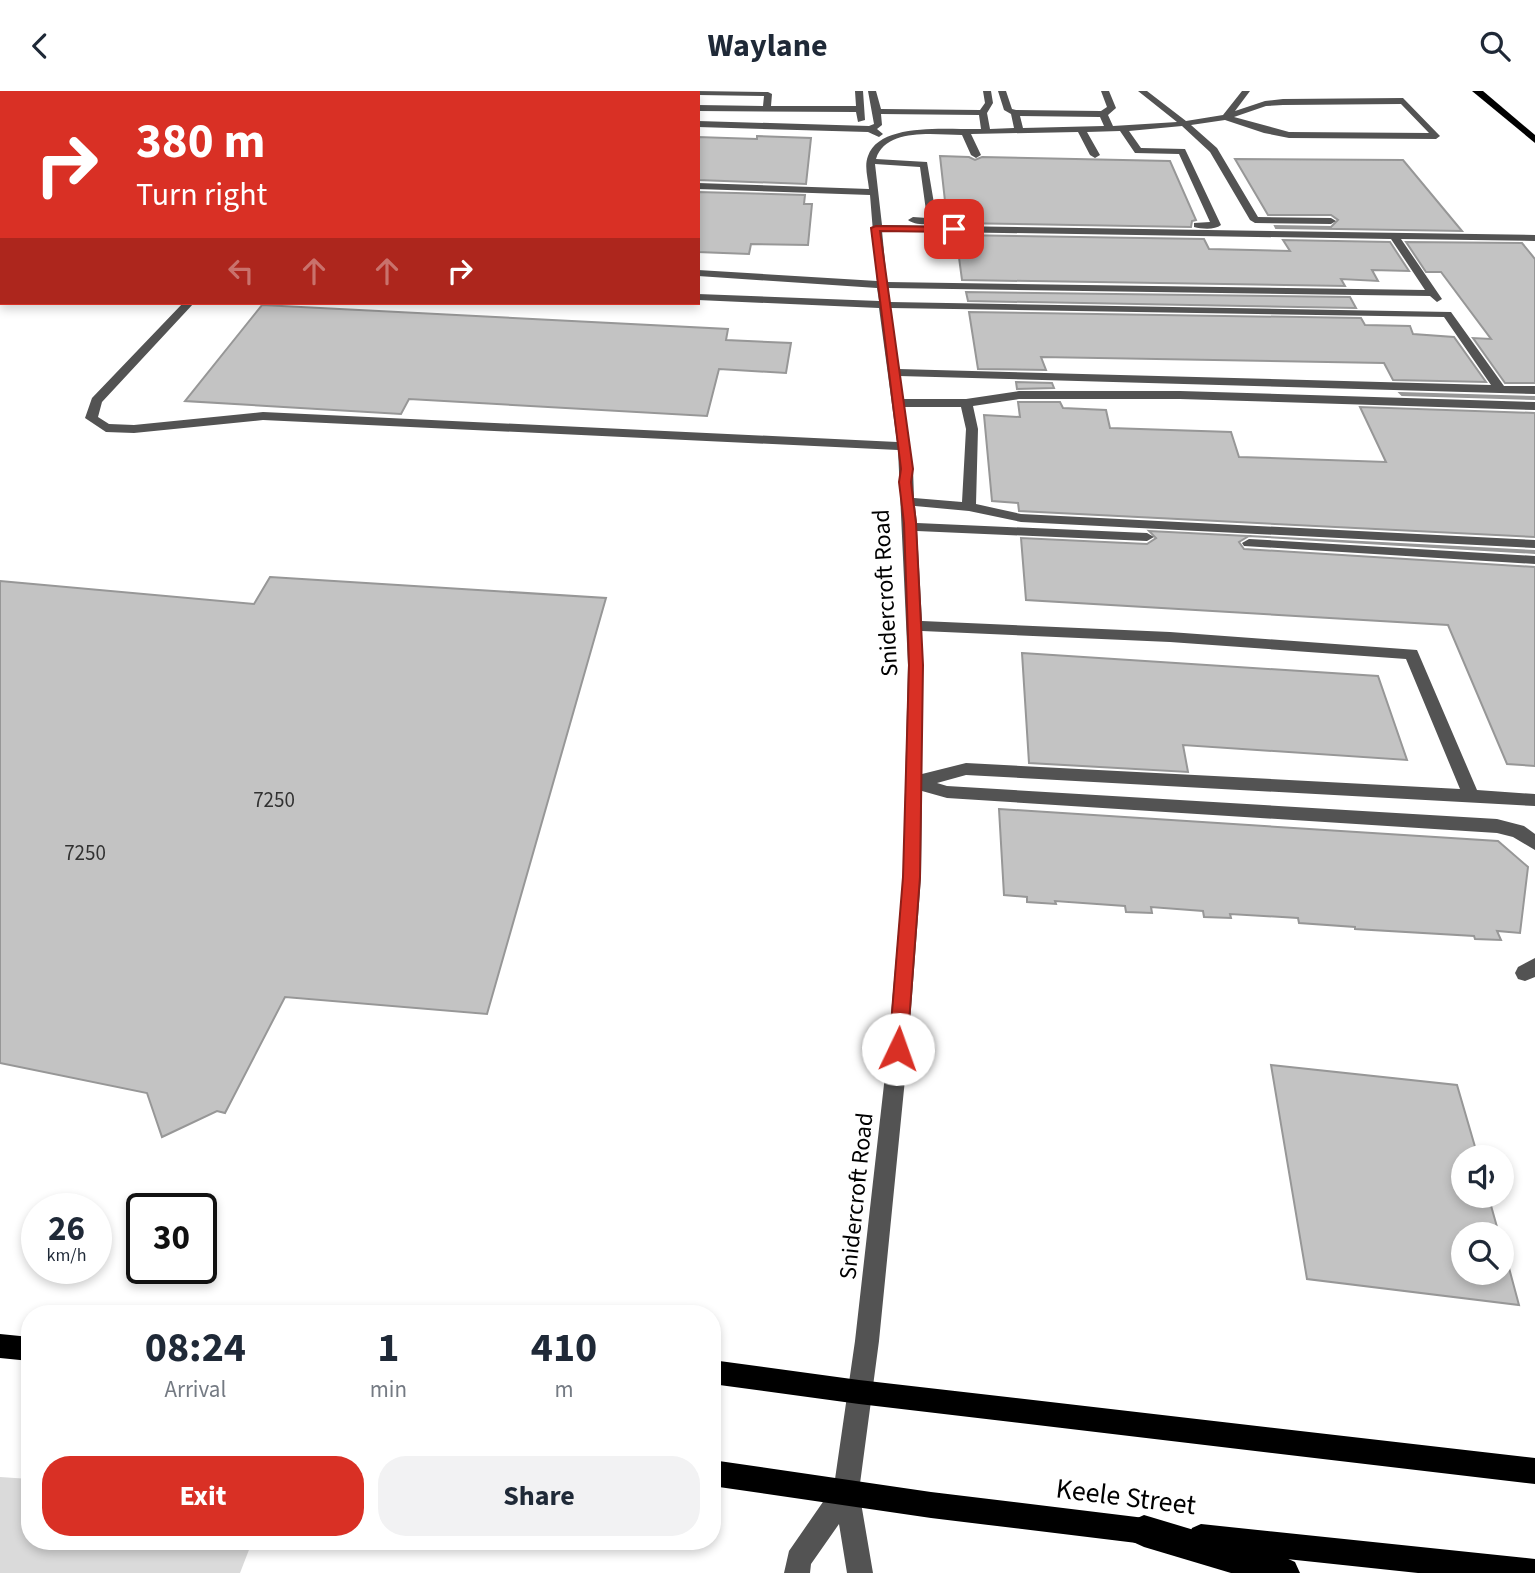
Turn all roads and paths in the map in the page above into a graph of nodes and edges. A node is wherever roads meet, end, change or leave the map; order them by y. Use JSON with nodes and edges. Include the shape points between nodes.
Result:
{"nodes":[{"id":1,"x":859,"y":91,"type":"edge"},
{"id":2,"x":872,"y":91,"type":"edge"},
{"id":3,"x":986,"y":91,"type":"edge"},
{"id":4,"x":1002,"y":91,"type":"edge"},
{"id":5,"x":1105,"y":91,"type":"edge"},
{"id":6,"x":1142,"y":91,"type":"edge"},
{"id":7,"x":1246,"y":91,"type":"edge"},
{"id":8,"x":1477,"y":91,"type":"edge"},
{"id":9,"x":700,"y":93,"type":"edge"},
{"id":10,"x":700,"y":108,"type":"edge"},
{"id":11,"x":767,"y":109,"type":"junction"},
{"id":12,"x":860,"y":109,"type":"junction"},
{"id":13,"x":877,"y":111,"type":"junction"},
{"id":14,"x":983,"y":113,"type":"junction"},
{"id":15,"x":1015,"y":113,"type":"junction"},
{"id":16,"x":1103,"y":114,"type":"junction"},
{"id":17,"x":1226,"y":117,"type":"junction"},
{"id":18,"x":700,"y":124,"type":"edge"},
{"id":19,"x":1185,"y":124,"type":"junction"},
{"id":20,"x":870,"y":129,"type":"junction"},
{"id":21,"x":1117,"y":130,"type":"junction"},
{"id":22,"x":1019,"y":131,"type":"junction"},
{"id":23,"x":1083,"y":131,"type":"junction"},
{"id":24,"x":965,"y":132,"type":"junction"},
{"id":25,"x":986,"y":132,"type":"junction"},
{"id":26,"x":887,"y":138,"type":"junction"},
{"id":27,"x":1162,"y":139,"type":"junction"},
{"id":28,"x":1535,"y":142,"type":"edge"},
{"id":29,"x":976,"y":155,"type":"dead end"},
{"id":30,"x":1095,"y":155,"type":"dead end"},
{"id":31,"x":871,"y":161,"type":"junction"},
{"id":32,"x":700,"y":186,"type":"edge"},
{"id":33,"x":874,"y":193,"type":"junction"},
{"id":34,"x":932,"y":221,"type":"junction"},
{"id":35,"x":1331,"y":221,"type":"dead end"},
{"id":36,"x":875,"y":224,"type":"junction"},
{"id":37,"x":1393,"y":235,"type":"junction"},
{"id":38,"x":1535,"y":238,"type":"edge"},
{"id":39,"x":700,"y":273,"type":"edge"},
{"id":40,"x":882,"y":285,"type":"junction"},
{"id":41,"x":1433,"y":293,"type":"junction"},
{"id":42,"x":700,"y":297,"type":"edge"},
{"id":43,"x":187,"y":305,"type":"edge"},
{"id":44,"x":885,"y":305,"type":"junction"},
{"id":45,"x":1447,"y":314,"type":"junction"},
{"id":46,"x":893,"y":372,"type":"junction"},
{"id":47,"x":1500,"y":389,"type":"junction"},
{"id":48,"x":1535,"y":390,"type":"edge"},
{"id":49,"x":897,"y":403,"type":"junction"},
{"id":50,"x":966,"y":403,"type":"junction"},
{"id":51,"x":1535,"y":407,"type":"edge"},
{"id":52,"x":904,"y":446,"type":"junction"},
{"id":53,"x":907,"y":501,"type":"junction"},
{"id":54,"x":969,"y":507,"type":"junction"},
{"id":55,"x":910,"y":527,"type":"junction"},
{"id":56,"x":1535,"y":544,"type":"edge"},
{"id":57,"x":1535,"y":560,"type":"edge"},
{"id":58,"x":914,"y":626,"type":"junction"},
{"id":59,"x":914,"y":782,"type":"junction"},
{"id":60,"x":1471,"y":796,"type":"junction"},
{"id":61,"x":1535,"y":800,"type":"edge"},
{"id":62,"x":1535,"y":843,"type":"edge"},
{"id":63,"x":0,"y":1346,"type":"edge"},
{"id":64,"x":21,"y":1348,"type":"edge"},
{"id":65,"x":721,"y":1373,"type":"edge"},
{"id":66,"x":859,"y":1392,"type":"junction"},
{"id":67,"x":1535,"y":1471,"type":"edge"},
{"id":68,"x":721,"y":1473,"type":"edge"},
{"id":69,"x":846,"y":1491,"type":"junction"},
{"id":70,"x":1144,"y":1531,"type":"junction"},
{"id":71,"x":1535,"y":1571,"type":"edge"},
{"id":72,"x":797,"y":1573,"type":"edge"},
{"id":73,"x":860,"y":1573,"type":"edge"},
{"id":74,"x":1284,"y":1573,"type":"edge"}],
"edges":[{"from":1,"to":12,"type":"street"},
{"from":2,"to":13,"type":"street"},
{"from":3,"to":14,"type":"street","via":[[989,103]]},
{"from":4,"to":15,"type":"street","via":[[1008,110]]},
{"from":5,"to":16,"type":"street","via":[[1112,108]]},
{"from":6,"to":19,"type":"street"},
{"from":7,"to":17,"type":"street"},
{"from":8,"to":28,"type":"highway"},
{"from":9,"to":11,"type":"street","via":[[768,94]]},
{"from":10,"to":11,"type":"street"},
{"from":11,"to":12,"type":"street"},
{"from":12,"to":20,"type":"street","via":[[861,123]]},
{"from":13,"to":14,"type":"street"},
{"from":13,"to":20,"type":"street","via":[[878,125]]},
{"from":14,"to":25,"type":"street"},
{"from":15,"to":16,"type":"street"},
{"from":15,"to":22,"type":"street"},
{"from":16,"to":21,"type":"street"},
{"from":17,"to":17,"type":"street","via":[[1289,135],[1437,136],[1403,101],[1283,102]]},
{"from":17,"to":19,"type":"street"},
{"from":18,"to":20,"type":"street"},
{"from":19,"to":27,"type":"street"},
{"from":19,"to":35,"type":"street","via":[[1214,150],[1255,220]]},
{"from":20,"to":26,"type":"street"},
{"from":21,"to":23,"type":"street"},
{"from":21,"to":27,"type":"street"},
{"from":21,"to":27,"type":"street","via":[[1138,151]]},
{"from":22,"to":23,"type":"street"},
{"from":22,"to":25,"type":"street"},
{"from":23,"to":30,"type":"street"},
{"from":24,"to":25,"type":"street"},
{"from":24,"to":26,"type":"street"},
{"from":24,"to":29,"type":"street"},
{"from":26,"to":31,"type":"street"},
{"from":27,"to":34,"type":"street","via":[[1182,151],[1216,225]]},
{"from":31,"to":33,"type":"street","name":"Snidercroft Road"},
{"from":31,"to":34,"type":"street","via":[[924,164]]},
{"from":32,"to":33,"type":"street"},
{"from":33,"to":36,"type":"street","name":"Snidercroft Road"},
{"from":34,"to":36,"type":"street"},
{"from":36,"to":37,"type":"street"},
{"from":36,"to":40,"type":"street","name":"Snidercroft Road"},
{"from":37,"to":38,"type":"street"},
{"from":37,"to":41,"type":"street"},
{"from":39,"to":40,"type":"street"},
{"from":40,"to":41,"type":"street"},
{"from":40,"to":44,"type":"street","name":"Snidercroft Road"},
{"from":41,"to":45,"type":"street"},
{"from":42,"to":44,"type":"street"},
{"from":43,"to":52,"type":"street","via":[[96,401],[91,418],[106,428],[134,429],[275,417]]},
{"from":44,"to":45,"type":"street"},
{"from":44,"to":46,"type":"street","name":"Snidercroft Road"},
{"from":45,"to":47,"type":"street"},
{"from":46,"to":47,"type":"street"},
{"from":46,"to":49,"type":"street","name":"Snidercroft Road"},
{"from":47,"to":48,"type":"street"},
{"from":49,"to":50,"type":"street"},
{"from":49,"to":52,"type":"street","name":"Snidercroft Road"},
{"from":50,"to":51,"type":"street","via":[[1019,395],[1153,395]]},
{"from":50,"to":54,"type":"street","via":[[972,429]]},
{"from":52,"to":53,"type":"street","name":"Snidercroft Road"},
{"from":53,"to":54,"type":"street"},
{"from":53,"to":55,"type":"street","name":"Snidercroft Road"},
{"from":54,"to":56,"type":"street","via":[[1047,520]]},
{"from":55,"to":57,"type":"street"},
{"from":55,"to":58,"type":"street","name":"Snidercroft Road"},
{"from":58,"to":59,"type":"street","name":"Snidercroft Road"},
{"from":58,"to":60,"type":"street","via":[[1412,654]]},
{"from":59,"to":60,"type":"street","via":[[966,769]]},
{"from":59,"to":62,"type":"street","via":[[947,792],[1497,826],[1518,831]]},
{"from":59,"to":66,"type":"street","name":"Snidercroft Road","via":[[912,877],[898,1049]]},
{"from":60,"to":61,"type":"street"},
{"from":63,"to":64,"type":"main road"},
{"from":65,"to":66,"type":"main road"},
{"from":66,"to":67,"type":"main road"},
{"from":66,"to":69,"type":"street","name":"Snidercroft Road"},
{"from":68,"to":69,"type":"main road","name":"Keele Street"},
{"from":69,"to":70,"type":"main road","name":"Keele Street"},
{"from":69,"to":72,"type":"street","via":[[798,1560]]},
{"from":69,"to":73,"type":"street"},
{"from":70,"to":71,"type":"main road","name":"Keele Street"},
{"from":70,"to":74,"type":"highway"}]}
